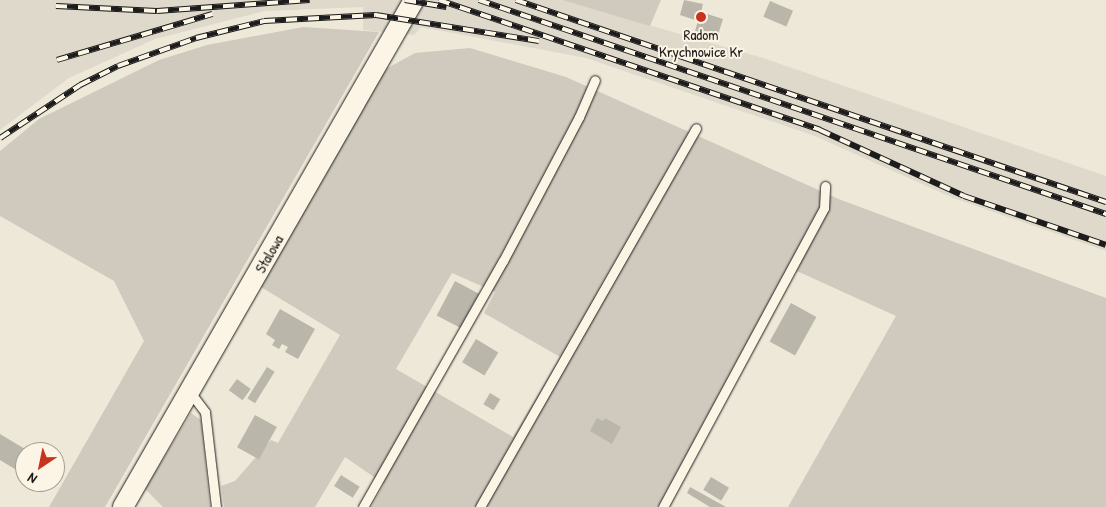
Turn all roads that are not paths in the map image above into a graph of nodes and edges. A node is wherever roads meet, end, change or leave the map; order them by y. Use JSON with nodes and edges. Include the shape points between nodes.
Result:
{"nodes":[{"id":1,"x":414,"y":0,"type":"edge"},
{"id":2,"x":595,"y":80,"type":"dead end"},
{"id":3,"x":696,"y":128,"type":"dead end"},
{"id":4,"x":825,"y":186,"type":"dead end"},
{"id":5,"x":190,"y":392,"type":"junction"},
{"id":6,"x":123,"y":507,"type":"edge"},
{"id":7,"x":216,"y":507,"type":"edge"},
{"id":8,"x":363,"y":507,"type":"edge"},
{"id":9,"x":480,"y":507,"type":"edge"},
{"id":10,"x":663,"y":507,"type":"edge"}],
"edges":[{"from":1,"to":5,"type":"street","name":"Stalowa"},
{"from":2,"to":8,"type":"lane","via":[[579,117],[503,261]]},
{"from":3,"to":9,"type":"lane"},
{"from":4,"to":10,"type":"lane","via":[[824,208]]},
{"from":5,"to":6,"type":"street","name":"Stalowa"},
{"from":5,"to":7,"type":"lane","via":[[205,412]]}]}
